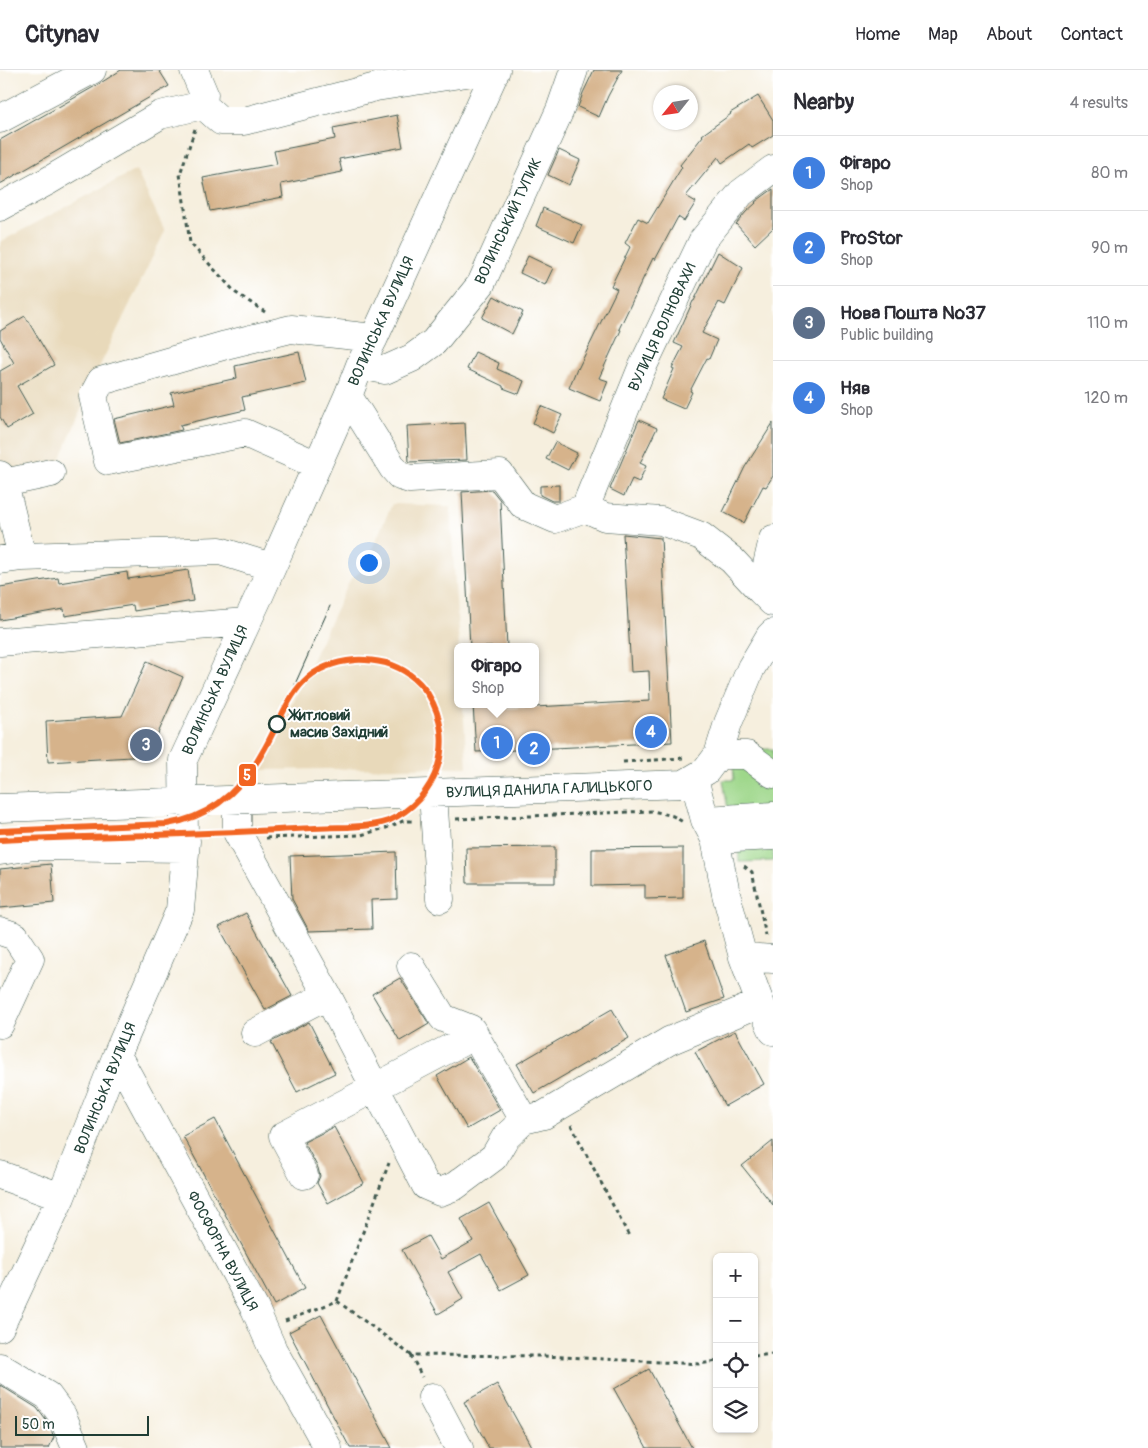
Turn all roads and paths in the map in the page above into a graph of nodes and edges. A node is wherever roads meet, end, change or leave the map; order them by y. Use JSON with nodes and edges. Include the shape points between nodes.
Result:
{"nodes":[{"id":1,"x":92,"y":70,"type":"edge"},
{"id":2,"x":194,"y":70,"type":"edge"},
{"id":3,"x":486,"y":70,"type":"edge"},
{"id":4,"x":496,"y":70,"type":"edge"},
{"id":5,"x":574,"y":70,"type":"edge"},
{"id":6,"x":203,"y":105,"type":"junction"},
{"id":7,"x":0,"y":119,"type":"edge"},
{"id":8,"x":773,"y":168,"type":"edge"},
{"id":9,"x":0,"y":207,"type":"edge"},
{"id":10,"x":291,"y":329,"type":"junction"},
{"id":11,"x":374,"y":338,"type":"junction"},
{"id":12,"x":360,"y":365,"type":"junction"},
{"id":13,"x":348,"y":396,"type":"junction"},
{"id":14,"x":317,"y":465,"type":"junction"},
{"id":15,"x":51,"y":473,"type":"dead end"},
{"id":16,"x":2,"y":479,"type":"edge"},
{"id":17,"x":584,"y":508,"type":"junction"},
{"id":18,"x":773,"y":539,"type":"edge"},
{"id":19,"x":11,"y":558,"type":"edge"},
{"id":20,"x":271,"y":568,"type":"junction"},
{"id":21,"x":767,"y":597,"type":"edge"},
{"id":22,"x":246,"y":622,"type":"junction"},
{"id":23,"x":773,"y":633,"type":"edge"},
{"id":24,"x":0,"y":642,"type":"edge"},
{"id":25,"x":728,"y":723,"type":"junction"},
{"id":26,"x":718,"y":755,"type":"junction"},
{"id":27,"x":773,"y":755,"type":"edge"},
{"id":28,"x":773,"y":774,"type":"edge"},
{"id":29,"x":694,"y":779,"type":"junction"},
{"id":30,"x":237,"y":800,"type":"junction"},
{"id":31,"x":184,"y":802,"type":"junction"},
{"id":32,"x":434,"y":807,"type":"junction"},
{"id":33,"x":0,"y":808,"type":"edge"},
{"id":34,"x":773,"y":816,"type":"edge"},
{"id":35,"x":705,"y":833,"type":"junction"},
{"id":36,"x":773,"y":836,"type":"edge"},
{"id":37,"x":241,"y":839,"type":"junction"},
{"id":38,"x":184,"y":848,"type":"junction"},
{"id":39,"x":0,"y":851,"type":"edge"},
{"id":40,"x":440,"y":899,"type":"dead end"},
{"id":41,"x":0,"y":931,"type":"edge"},
{"id":42,"x":770,"y":949,"type":"edge"},
{"id":43,"x":743,"y":957,"type":"junction"},
{"id":44,"x":412,"y":966,"type":"dead end"},
{"id":45,"x":328,"y":995,"type":"junction"},
{"id":46,"x":760,"y":1003,"type":"junction"},
{"id":47,"x":0,"y":1024,"type":"edge"},
{"id":48,"x":773,"y":1031,"type":"edge"},
{"id":49,"x":255,"y":1033,"type":"dead end"},
{"id":50,"x":475,"y":1035,"type":"junction"},
{"id":51,"x":117,"y":1055,"type":"junction"},
{"id":52,"x":375,"y":1087,"type":"junction"},
{"id":53,"x":560,"y":1105,"type":"junction"},
{"id":54,"x":524,"y":1120,"type":"junction"},
{"id":55,"x":400,"y":1135,"type":"junction"},
{"id":56,"x":0,"y":1175,"type":"edge"},
{"id":57,"x":304,"y":1175,"type":"dead end"},
{"id":58,"x":61,"y":1197,"type":"junction"},
{"id":59,"x":629,"y":1236,"type":"dead end"},
{"id":60,"x":336,"y":1301,"type":"junction"},
{"id":61,"x":255,"y":1309,"type":"junction"},
{"id":62,"x":0,"y":1327,"type":"edge"},
{"id":63,"x":773,"y":1354,"type":"edge"},
{"id":64,"x":758,"y":1356,"type":"edge"},
{"id":65,"x":713,"y":1362,"type":"edge"},
{"id":66,"x":0,"y":1367,"type":"edge"},
{"id":67,"x":432,"y":1396,"type":"dead end"},
{"id":68,"x":76,"y":1448,"type":"edge"},
{"id":69,"x":328,"y":1448,"type":"edge"},
{"id":70,"x":459,"y":1448,"type":"edge"}],
"edges":[{"from":1,"to":7,"type":"street"},
{"from":2,"to":6,"type":"street","via":[[204,94]]},
{"from":3,"to":6,"type":"street","via":[[376,87],[244,121],[221,121]]},
{"from":4,"to":11,"type":"street","name":"ВОЛИНСЬКА ВУЛИЦЯ"},
{"from":5,"to":12,"type":"street","name":"ВОЛИНСЬКИЙ ТУПИК","via":[[560,110],[480,284],[434,342],[412,358],[385,370]]},
{"from":6,"to":9,"type":"street","via":[[160,114]]},
{"from":6,"to":10,"type":"path","via":[[180,174],[190,243],[236,293]]},
{"from":8,"to":17,"type":"street","name":"ВУЛИЦЯ ВОЛНОВАХИ","via":[[741,193],[703,240],[641,370]]},
{"from":10,"to":11,"type":"street"},
{"from":10,"to":14,"type":"street","via":[[226,344],[101,381],[93,396],[108,461],[245,433]]},
{"from":11,"to":12,"type":"street","name":"ВОЛИНСЬКА ВУЛИЦЯ"},
{"from":12,"to":13,"type":"street","name":"ВОЛИНСЬКА ВУЛИЦЯ"},
{"from":13,"to":14,"type":"street","name":"ВОЛИНСЬКА ВУЛИЦЯ"},
{"from":13,"to":17,"type":"street","via":[[400,476],[410,479],[500,474],[523,505],[555,520]]},
{"from":14,"to":20,"type":"street","name":"ВОЛИНСЬКА ВУЛИЦЯ"},
{"from":15,"to":16,"type":"street"},
{"from":16,"to":19,"type":"street"},
{"from":17,"to":21,"type":"street","via":[[605,517],[660,521],[702,536],[732,560]]},
{"from":18,"to":21,"type":"street"},
{"from":19,"to":20,"type":"street","via":[[220,551]]},
{"from":20,"to":22,"type":"street","name":"ВОЛИНСЬКА ВУЛИЦЯ"},
{"from":22,"to":24,"type":"street"},
{"from":22,"to":31,"type":"street","name":"ВОЛИНСЬКА ВУЛИЦЯ","via":[[183,760]]},
{"from":23,"to":25,"type":"street","via":[[751,668]]},
{"from":25,"to":26,"type":"street"},
{"from":25,"to":27,"type":"street","via":[[766,755]]},
{"from":26,"to":28,"type":"street","via":[[747,755]]},
{"from":26,"to":29,"type":"street","via":[[706,771]]},
{"from":29,"to":32,"type":"street","name":"ВУЛИЦЯ ДАНИЛА ГАЛИЦЬКОГО","via":[[684,784]]},
{"from":29,"to":35,"type":"street"},
{"from":30,"to":31,"type":"street","name":"ВУЛИЦЯ ДАНИЛА ГАЛИЦЬКОГО"},
{"from":30,"to":32,"type":"street","name":"ВУЛИЦЯ ДАНИЛА ГАЛИЦЬКОГО"},
{"from":30,"to":37,"type":"street","via":[[237,832]]},
{"from":31,"to":33,"type":"street","name":"ВУЛИЦЯ ДАНИЛА ГАЛИЦЬКОГО"},
{"from":31,"to":38,"type":"street","name":"ВОЛИНСЬКА ВУЛИЦЯ"},
{"from":32,"to":35,"type":"path","via":[[653,811],[673,816]]},
{"from":32,"to":37,"type":"path","via":[[361,835]]},
{"from":32,"to":40,"type":"street"},
{"from":34,"to":35,"type":"street"},
{"from":35,"to":36,"type":"street"},
{"from":35,"to":42,"type":"path","via":[[752,872]]},
{"from":35,"to":43,"type":"street"},
{"from":37,"to":45,"type":"street"},
{"from":38,"to":39,"type":"street","via":[[35,846]]},
{"from":38,"to":51,"type":"street","name":"ВОЛИНСЬКА ВУЛИЦЯ","via":[[180,910]]},
{"from":41,"to":47,"type":"street","via":[[15,936],[30,959]]},
{"from":42,"to":43,"type":"street"},
{"from":43,"to":46,"type":"street"},
{"from":44,"to":50,"type":"street","via":[[443,1018],[471,1029]]},
{"from":45,"to":49,"type":"street"},
{"from":45,"to":52,"type":"street"},
{"from":46,"to":48,"type":"street"},
{"from":46,"to":53,"type":"street","via":[[669,1041]]},
{"from":50,"to":52,"type":"street"},
{"from":50,"to":54,"type":"street"},
{"from":51,"to":58,"type":"street","name":"ВОЛИНСЬКА ВУЛИЦЯ"},
{"from":51,"to":61,"type":"street","name":"ФОСФОРНА ВУЛИЦЯ"},
{"from":52,"to":55,"type":"street"},
{"from":52,"to":57,"type":"street","via":[[283,1136]]},
{"from":53,"to":54,"type":"street","via":[[544,1115]]},
{"from":53,"to":59,"type":"path"},
{"from":54,"to":55,"type":"street","via":[[506,1138],[494,1157],[455,1186],[440,1192],[426,1186]]},
{"from":55,"to":60,"type":"path"},
{"from":56,"to":58,"type":"street"},
{"from":58,"to":62,"type":"street","name":"ВОЛИНСЬКА ВУЛИЦЯ"},
{"from":60,"to":61,"type":"path","via":[[284,1322]]},
{"from":60,"to":65,"type":"path","via":[[411,1355]]},
{"from":61,"to":69,"type":"street","name":"ФОСФОРНА ВУЛИЦЯ","via":[[273,1350]]},
{"from":63,"to":64,"type":"path"},
{"from":66,"to":68,"type":"street","via":[[48,1396],[62,1415]]},
{"from":67,"to":70,"type":"street"}]}
